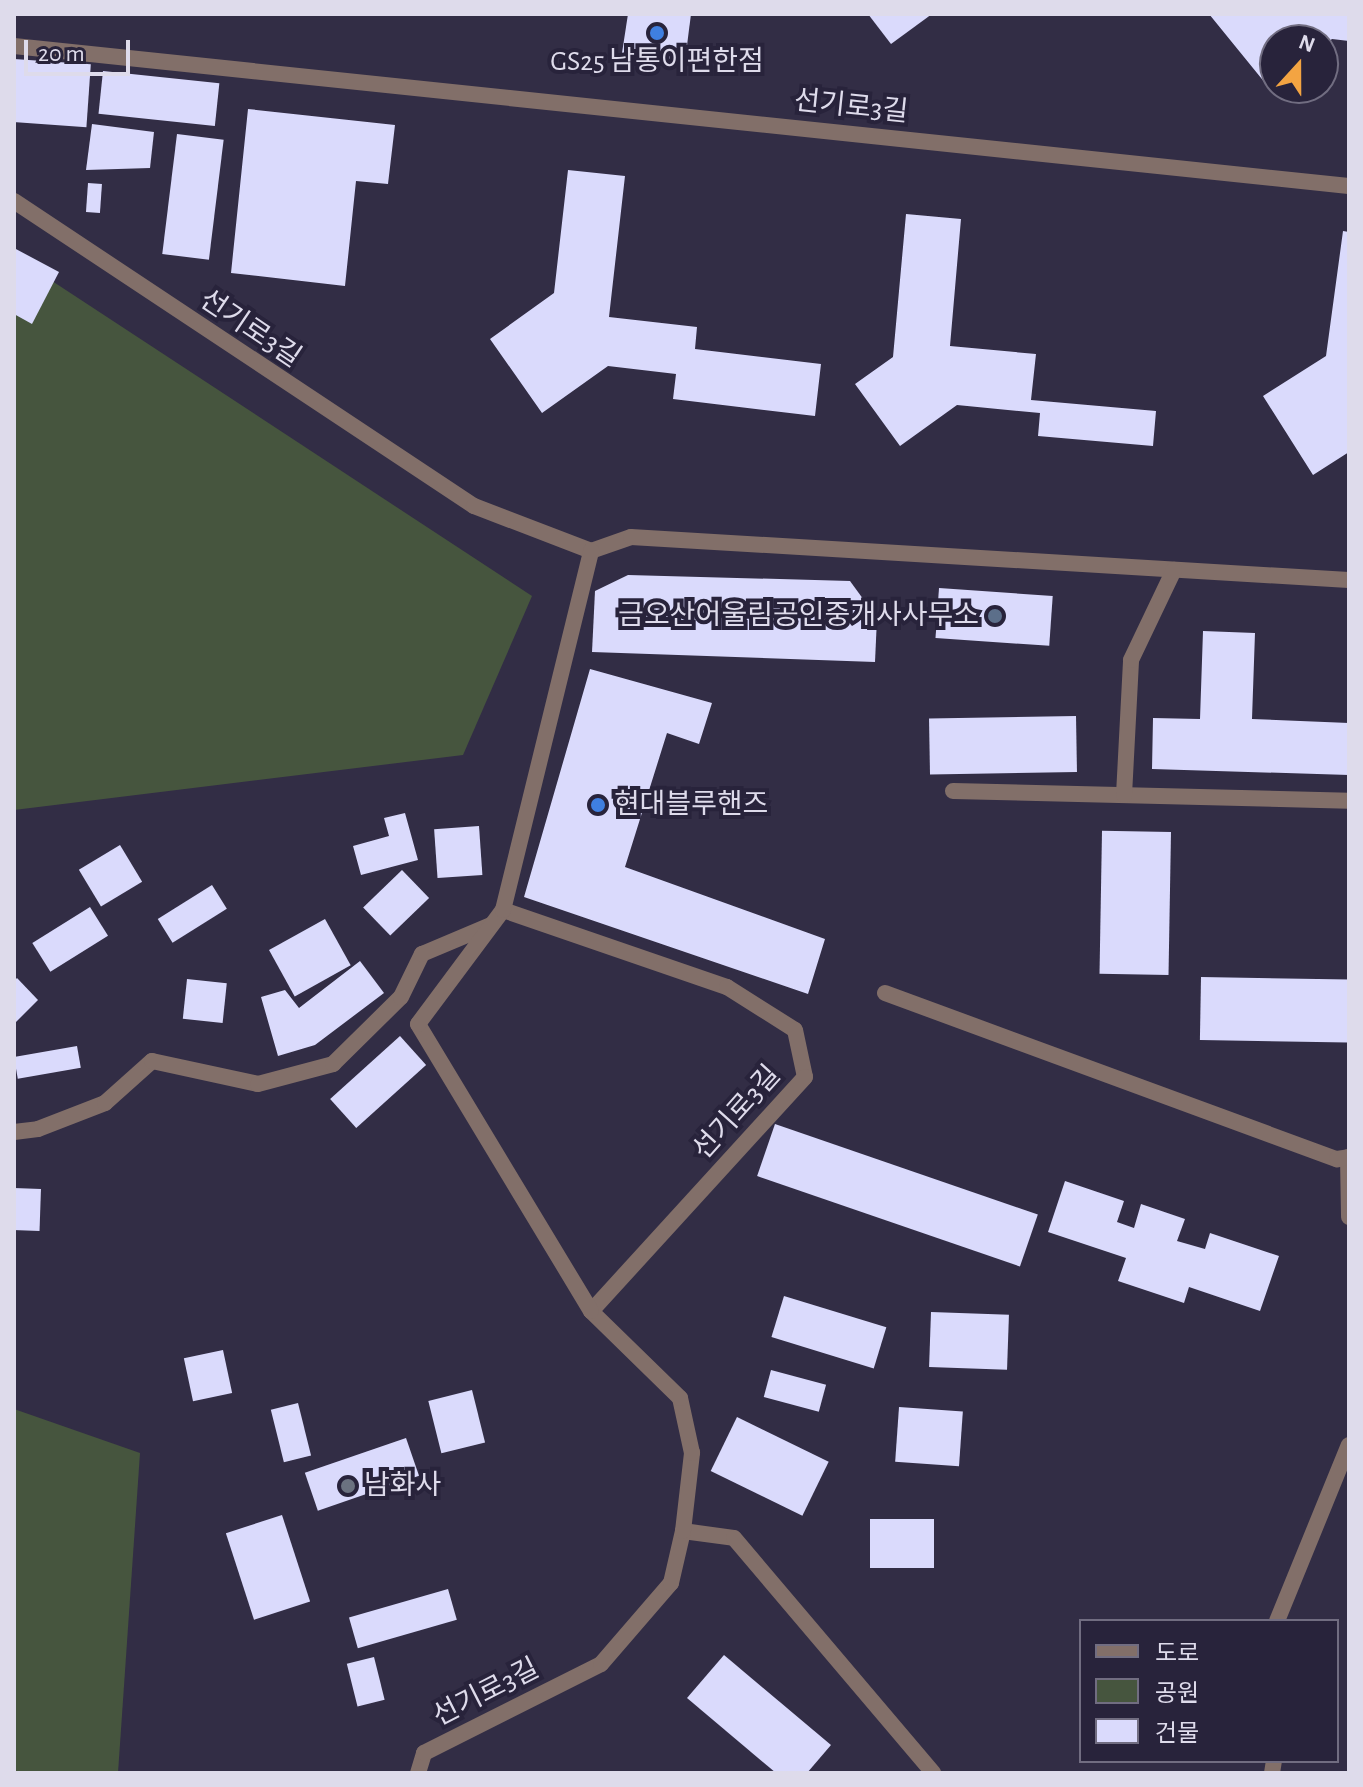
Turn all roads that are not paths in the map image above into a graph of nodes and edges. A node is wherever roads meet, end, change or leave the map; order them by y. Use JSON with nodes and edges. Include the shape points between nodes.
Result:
{"nodes":[{"id":1,"x":14,"y":46,"type":"edge"},
{"id":2,"x":1349,"y":186,"type":"edge"},
{"id":3,"x":14,"y":201,"type":"edge"},
{"id":4,"x":591,"y":551,"type":"junction"},
{"id":5,"x":1174,"y":570,"type":"junction"},
{"id":6,"x":1349,"y":580,"type":"edge"},
{"id":7,"x":953,"y":791,"type":"dead end"},
{"id":8,"x":1124,"y":795,"type":"junction"},
{"id":9,"x":1349,"y":801,"type":"edge"},
{"id":10,"x":503,"y":910,"type":"junction"},
{"id":11,"x":493,"y":924,"type":"junction"},
{"id":12,"x":885,"y":993,"type":"dead end"},
{"id":13,"x":14,"y":1132,"type":"edge"},
{"id":14,"x":1348,"y":1157,"type":"edge"},
{"id":15,"x":1349,"y":1217,"type":"edge"},
{"id":16,"x":591,"y":1311,"type":"junction"},
{"id":17,"x":1349,"y":1445,"type":"edge"},
{"id":18,"x":683,"y":1531,"type":"junction"},
{"id":19,"x":1278,"y":1619,"type":"edge"},
{"id":20,"x":418,"y":1773,"type":"edge"},
{"id":21,"x":933,"y":1773,"type":"edge"}],
"edges":[{"from":1,"to":2,"type":"street","name":"선기로3길"},
{"from":3,"to":4,"type":"street","name":"선기로3길","via":[[474,506]]},
{"from":4,"to":5,"type":"street","via":[[631,537]]},
{"from":4,"to":10,"type":"street","name":"선기로3길"},
{"from":5,"to":6,"type":"street"},
{"from":5,"to":8,"type":"street","via":[[1131,660]]},
{"from":7,"to":8,"type":"street"},
{"from":8,"to":9,"type":"street"},
{"from":10,"to":11,"type":"street","name":"선기로3길"},
{"from":10,"to":16,"type":"street","name":"선기로3길","via":[[727,987],[795,1030],[805,1077]]},
{"from":11,"to":13,"type":"street","via":[[422,954],[401,997],[333,1064],[258,1084],[152,1061],[105,1103],[38,1129]]},
{"from":11,"to":16,"type":"street","name":"선기로3길","via":[[418,1024]]},
{"from":12,"to":14,"type":"street","via":[[1337,1159]]},
{"from":14,"to":15,"type":"street"},
{"from":16,"to":18,"type":"street","name":"선기로3길","via":[[680,1398],[692,1453]]},
{"from":17,"to":19,"type":"street"},
{"from":18,"to":20,"type":"street","name":"선기로3길","via":[[671,1583],[601,1664],[424,1753]]},
{"from":18,"to":21,"type":"street","via":[[734,1538]]}]}
